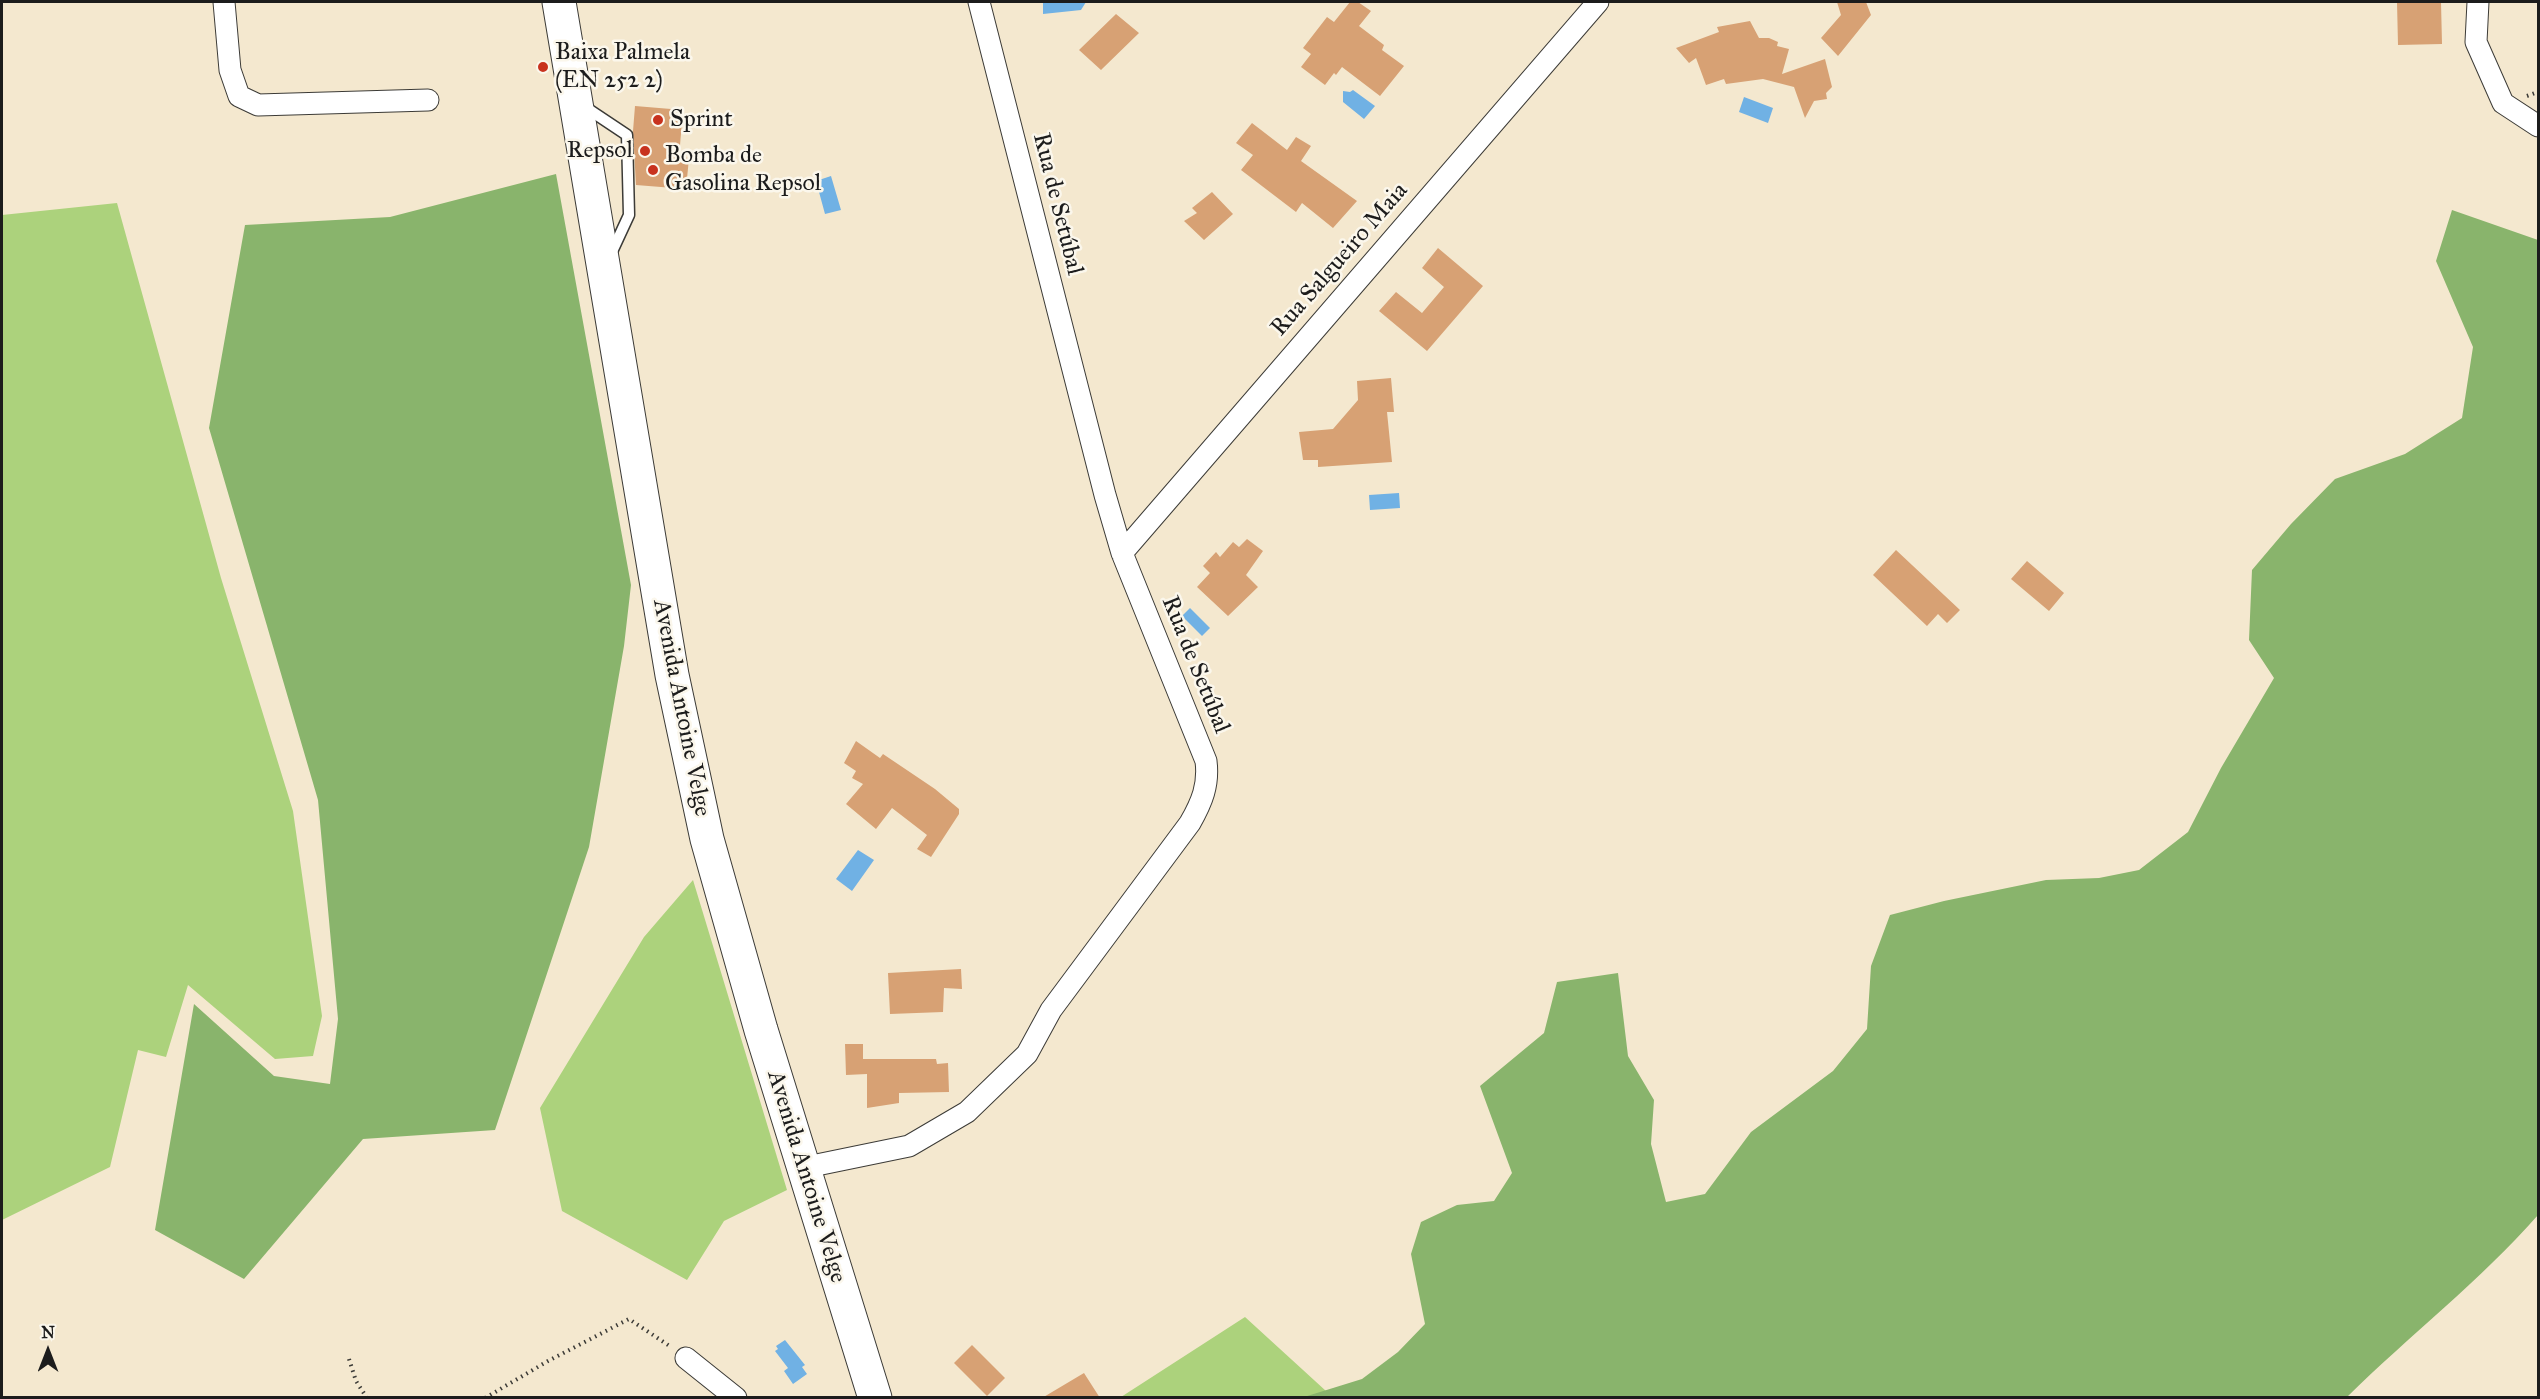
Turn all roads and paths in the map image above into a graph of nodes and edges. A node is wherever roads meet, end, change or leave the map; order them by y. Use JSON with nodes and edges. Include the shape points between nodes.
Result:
{"nodes":[{"id":1,"x":224,"y":2,"type":"edge"},
{"id":2,"x":559,"y":2,"type":"edge"},
{"id":3,"x":979,"y":2,"type":"edge"},
{"id":4,"x":1598,"y":2,"type":"edge"},
{"id":5,"x":2478,"y":2,"type":"edge"},
{"id":6,"x":428,"y":100,"type":"dead end"},
{"id":7,"x":576,"y":101,"type":"junction"},
{"id":8,"x":2538,"y":126,"type":"edge"},
{"id":9,"x":605,"y":267,"type":"junction"},
{"id":10,"x":1122,"y":553,"type":"junction"},
{"id":11,"x":802,"y":1168,"type":"junction"},
{"id":12,"x":686,"y":1358,"type":"joint"},
{"id":13,"x":349,"y":1359,"type":"dead end"},
{"id":14,"x":367,"y":1398,"type":"edge"},
{"id":15,"x":485,"y":1398,"type":"edge"},
{"id":16,"x":736,"y":1398,"type":"edge"},
{"id":17,"x":875,"y":1398,"type":"edge"}],
"edges":[{"from":1,"to":6,"type":"street","via":[[230,70],[239,96],[258,105]]},
{"from":2,"to":7,"type":"main road","name":"Avenida Antoine Velge"},
{"from":3,"to":10,"type":"street","name":"Rua de Setúbal"},
{"from":4,"to":10,"type":"street","name":"Rua Salgueiro Maia"},
{"from":5,"to":8,"type":"street","via":[[2475,42],[2504,103]]},
{"from":7,"to":9,"type":"main road","name":"Avenida Antoine Velge"},
{"from":7,"to":9,"type":"lane","via":[[627,135],[629,216]]},
{"from":9,"to":11,"type":"main road","name":"Avenida Antoine Velge","via":[[672,675],[707,839]]},
{"from":10,"to":11,"type":"street","name":"Rua de Setúbal","via":[[1206,761],[1208,775],[1200,805],[1051,1010],[1027,1054],[967,1112],[909,1146]]},
{"from":11,"to":17,"type":"main road","name":"Avenida Antoine Velge"},
{"from":12,"to":15,"type":"path","via":[[629,1319]]},
{"from":12,"to":16,"type":"street"},
{"from":13,"to":14,"type":"path"}]}
